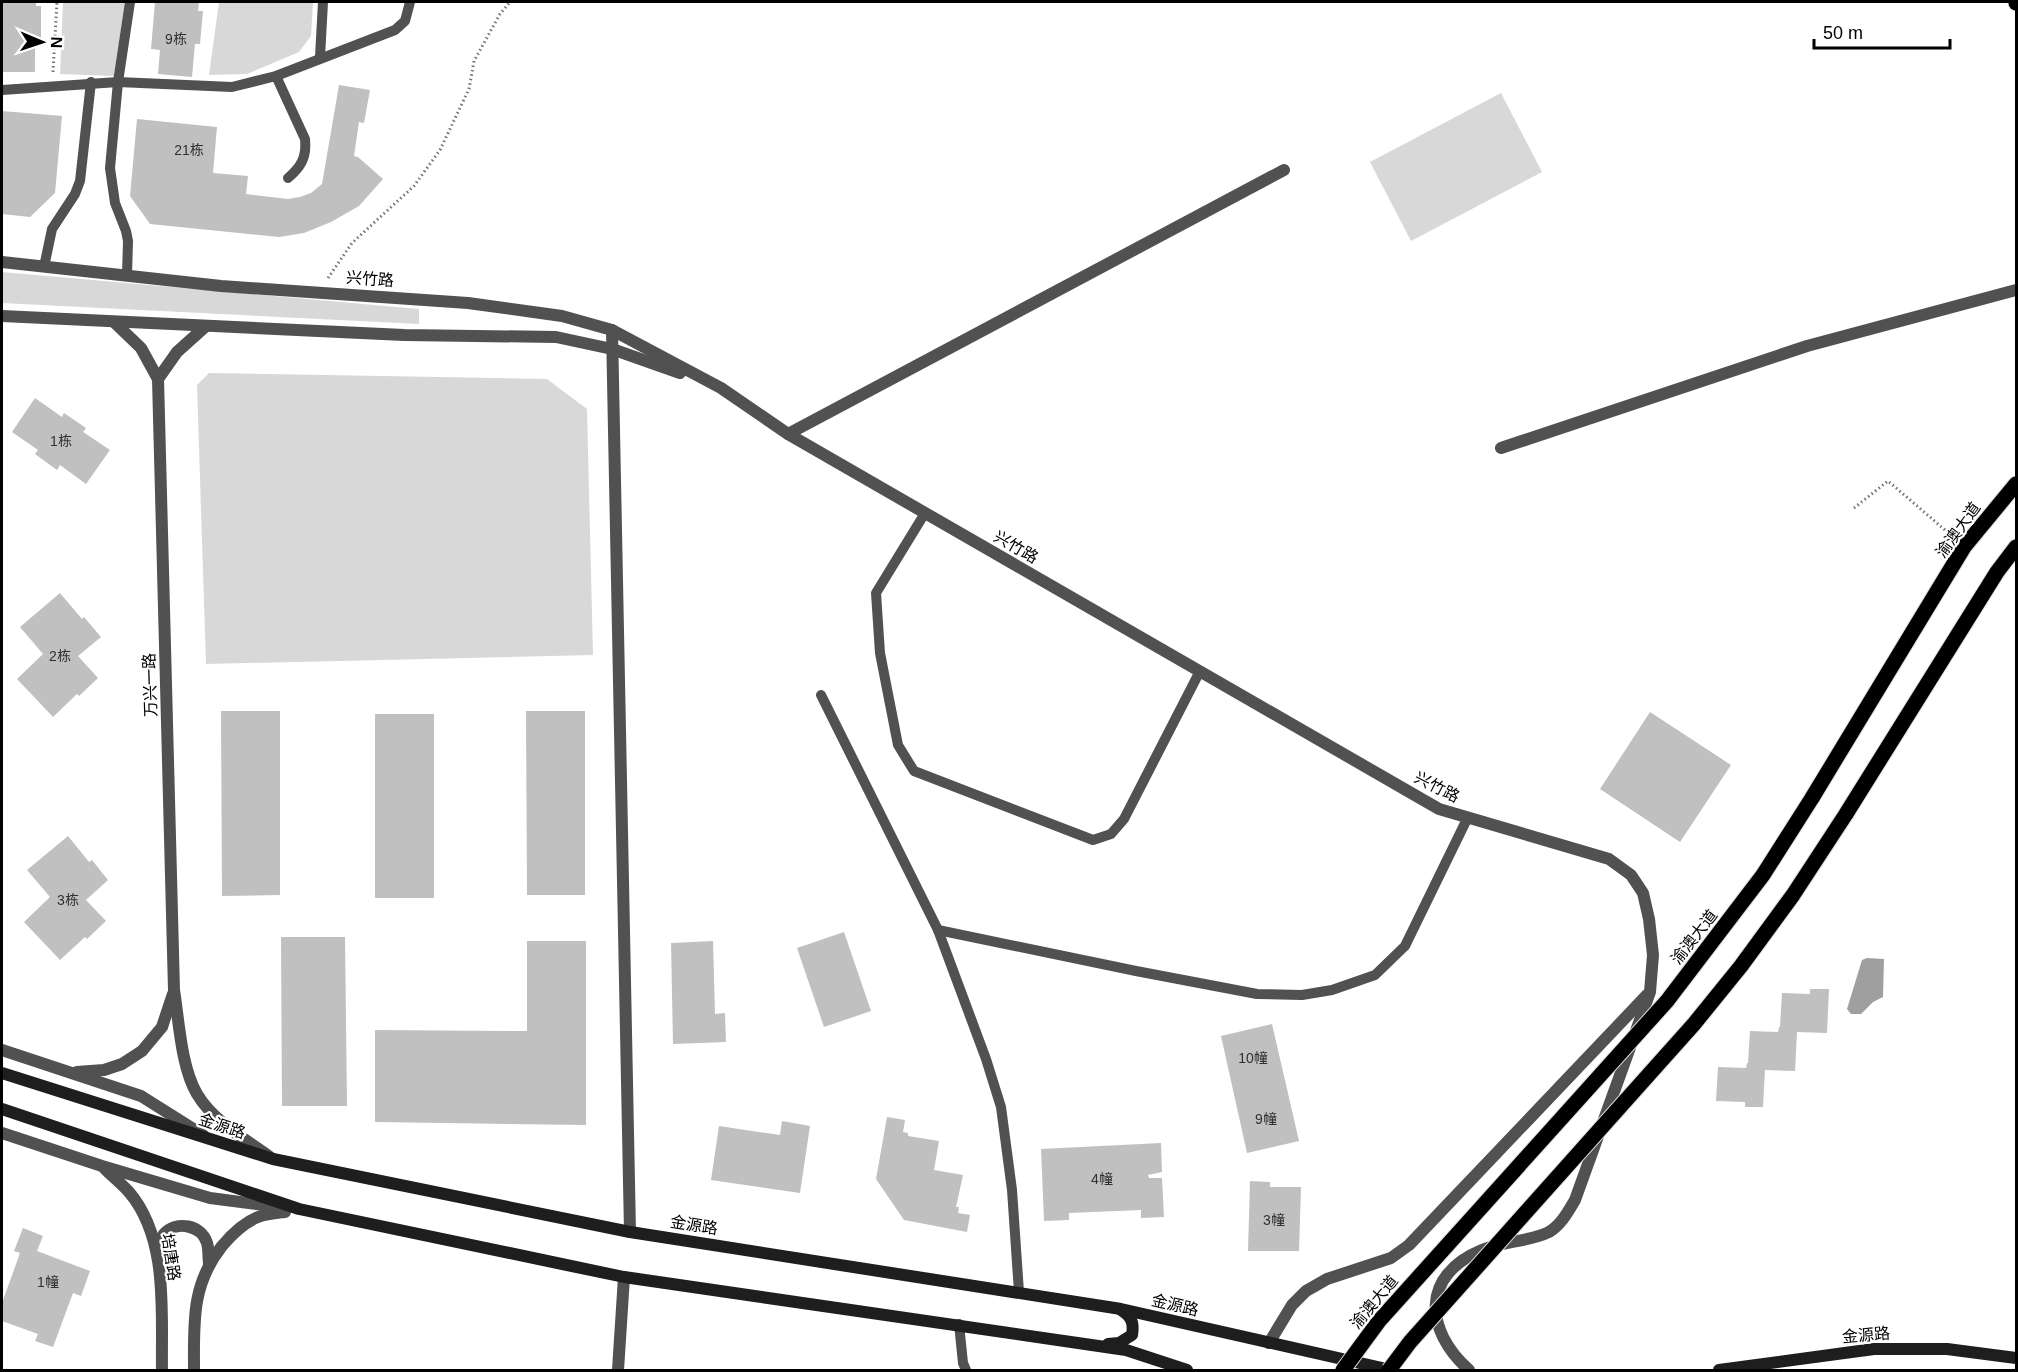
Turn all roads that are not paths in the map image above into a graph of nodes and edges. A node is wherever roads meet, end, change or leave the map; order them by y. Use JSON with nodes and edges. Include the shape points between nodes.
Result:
{"nodes":[{"id":1,"x":130,"y":2,"type":"edge"},
{"id":2,"x":323,"y":2,"type":"edge"},
{"id":3,"x":410,"y":2,"type":"edge"},
{"id":4,"x":320,"y":57,"type":"junction"},
{"id":5,"x":276,"y":76,"type":"junction"},
{"id":6,"x":91,"y":82,"type":"junction"},
{"id":7,"x":118,"y":82,"type":"junction"},
{"id":8,"x":2,"y":90,"type":"edge"},
{"id":9,"x":1284,"y":170,"type":"dead end"},
{"id":10,"x":288,"y":178,"type":"dead end"},
{"id":11,"x":2,"y":262,"type":"edge"},
{"id":12,"x":44,"y":267,"type":"junction"},
{"id":13,"x":127,"y":275,"type":"junction"},
{"id":14,"x":2016,"y":290,"type":"edge"},
{"id":15,"x":2,"y":315,"type":"edge"},
{"id":16,"x":114,"y":322,"type":"junction"},
{"id":17,"x":206,"y":326,"type":"junction"},
{"id":18,"x":612,"y":330,"type":"junction"},
{"id":19,"x":612,"y":349,"type":"junction"},
{"id":20,"x":158,"y":379,"type":"junction"},
{"id":21,"x":721,"y":388,"type":"junction"},
{"id":22,"x":788,"y":434,"type":"junction"},
{"id":23,"x":1501,"y":448,"type":"dead end"},
{"id":24,"x":2016,"y":484,"type":"edge"},
{"id":25,"x":925,"y":513,"type":"junction"},
{"id":26,"x":2016,"y":547,"type":"edge"},
{"id":27,"x":1200,"y":671,"type":"junction"},
{"id":28,"x":821,"y":695,"type":"dead end"},
{"id":29,"x":1467,"y":819,"type":"junction"},
{"id":30,"x":938,"y":930,"type":"junction"},
{"id":31,"x":174,"y":990,"type":"junction"},
{"id":32,"x":1650,"y":992,"type":"junction"},
{"id":33,"x":2,"y":1050,"type":"edge"},
{"id":34,"x":2,"y":1073,"type":"edge"},
{"id":35,"x":72,"y":1073,"type":"junction"},
{"id":36,"x":2,"y":1109,"type":"edge"},
{"id":37,"x":2,"y":1133,"type":"edge"},
{"id":38,"x":212,"y":1140,"type":"junction"},
{"id":39,"x":273,"y":1159,"type":"junction"},
{"id":40,"x":102,"y":1166,"type":"junction"},
{"id":41,"x":299,"y":1209,"type":"junction"},
{"id":42,"x":630,"y":1232,"type":"junction"},
{"id":43,"x":157,"y":1252,"type":"junction"},
{"id":44,"x":209,"y":1263,"type":"junction"},
{"id":45,"x":624,"y":1277,"type":"junction"},
{"id":46,"x":1019,"y":1292,"type":"junction"},
{"id":47,"x":1121,"y":1309,"type":"junction"},
{"id":48,"x":959,"y":1324,"type":"junction"},
{"id":49,"x":1269,"y":1343,"type":"junction"},
{"id":50,"x":1095,"y":1345,"type":"junction"},
{"id":51,"x":2016,"y":1358,"type":"edge"},
{"id":52,"x":162,"y":1371,"type":"edge"},
{"id":53,"x":194,"y":1371,"type":"edge"},
{"id":54,"x":618,"y":1371,"type":"edge"},
{"id":55,"x":966,"y":1371,"type":"edge"},
{"id":56,"x":1187,"y":1371,"type":"edge"},
{"id":57,"x":1343,"y":1371,"type":"edge"},
{"id":58,"x":1390,"y":1371,"type":"edge"},
{"id":59,"x":1469,"y":1371,"type":"edge"},
{"id":60,"x":1719,"y":1371,"type":"edge"}],
"edges":[{"from":1,"to":7,"type":"lane"},
{"from":2,"to":4,"type":"lane"},
{"from":3,"to":4,"type":"lane","via":[[405,21],[395,30]]},
{"from":4,"to":5,"type":"lane"},
{"from":5,"to":7,"type":"lane","via":[[232,87]]},
{"from":5,"to":10,"type":"lane","via":[[305,139],[304,159]]},
{"from":6,"to":7,"type":"lane"},
{"from":6,"to":8,"type":"lane"},
{"from":6,"to":12,"type":"lane","via":[[80,181],[52,229]]},
{"from":7,"to":13,"type":"lane","via":[[110,168],[115,203],[128,241]]},
{"from":9,"to":22,"type":"street"},
{"from":11,"to":12,"type":"street","name":"兴竹路"},
{"from":12,"to":13,"type":"street","name":"兴竹路"},
{"from":13,"to":18,"type":"street","name":"兴竹路","via":[[221,286],[468,303],[562,316]]},
{"from":14,"to":23,"type":"street","via":[[1807,346]]},
{"from":15,"to":16,"type":"street","name":"兴竹路"},
{"from":16,"to":17,"type":"street","name":"兴竹路"},
{"from":16,"to":20,"type":"street","via":[[141,348]]},
{"from":17,"to":19,"type":"street","name":"兴竹路","via":[[556,338]]},
{"from":17,"to":20,"type":"street","via":[[177,352]]},
{"from":18,"to":19,"type":"street"},
{"from":18,"to":21,"type":"street","name":"兴竹路"},
{"from":19,"to":21,"type":"street","name":"兴竹路"},
{"from":19,"to":42,"type":"street"},
{"from":20,"to":31,"type":"street","name":"万兴一路"},
{"from":21,"to":22,"type":"street","name":"兴竹路"},
{"from":22,"to":25,"type":"street","name":"兴竹路"},
{"from":24,"to":57,"type":"main road","name":"渝澳大道","bridge":true,"via":[[1964,547],[1763,875],[1667,1001],[1379,1321]]},
{"from":25,"to":27,"type":"street","name":"兴竹路"},
{"from":25,"to":27,"type":"lane","via":[[876,593],[880,653],[898,746],[914,771],[1093,840],[1112,834],[1124,819]]},
{"from":26,"to":58,"type":"main road","bridge":true,"via":[[1793,895],[1741,966],[1694,1024],[1410,1342]]},
{"from":27,"to":29,"type":"street","name":"兴竹路","via":[[1439,809]]},
{"from":28,"to":30,"type":"lane"},
{"from":29,"to":30,"type":"lane","via":[[1406,946],[1375,975],[1332,990],[1302,995],[1257,994]]},
{"from":29,"to":32,"type":"street","name":"兴竹路","via":[[1609,859],[1631,875],[1643,893],[1649,919],[1653,955]]},
{"from":30,"to":46,"type":"lane","via":[[1001,1107]]},
{"from":31,"to":35,"type":"street","via":[[162,1027],[142,1051],[104,1070]]},
{"from":31,"to":39,"type":"street","via":[[186,1066],[196,1094],[216,1117]]},
{"from":32,"to":49,"type":"street","via":[[1409,1245],[1391,1258],[1328,1279],[1306,1291],[1292,1305]]},
{"from":32,"to":59,"type":"street","name":"兴竹路","via":[[1575,1200],[1562,1221],[1548,1232],[1483,1250],[1463,1260],[1447,1275],[1436,1296],[1436,1324]]},
{"from":33,"to":35,"type":"street"},
{"from":34,"to":38,"type":"main road","name":"金源路"},
{"from":35,"to":38,"type":"street","via":[[141,1096]]},
{"from":36,"to":41,"type":"main road"},
{"from":37,"to":40,"type":"street"},
{"from":38,"to":39,"type":"main road","name":"金源路"},
{"from":39,"to":42,"type":"main road","name":"金源路"},
{"from":40,"to":41,"type":"street","via":[[210,1198]]},
{"from":40,"to":43,"type":"street","name":"培唐路","via":[[140,1208]]},
{"from":41,"to":44,"type":"street","name":"培唐路","via":[[260,1216],[242,1225]]},
{"from":41,"to":45,"type":"main road"},
{"from":42,"to":46,"type":"main road","name":"金源路"},
{"from":43,"to":44,"type":"street","via":[[162,1235],[172,1227],[188,1226],[199,1231],[207,1242]]},
{"from":43,"to":52,"type":"street","name":"培唐路"},
{"from":44,"to":53,"type":"street","name":"培唐路","via":[[199,1291],[194,1324]]},
{"from":45,"to":48,"type":"main road"},
{"from":45,"to":54,"type":"street"},
{"from":46,"to":47,"type":"main road","name":"金源路"},
{"from":47,"to":49,"type":"main road","name":"金源路"},
{"from":47,"to":50,"type":"main road","via":[[1132,1319],[1132,1335],[1119,1343]]},
{"from":48,"to":50,"type":"main road"},
{"from":48,"to":55,"type":"lane"},
{"from":49,"to":58,"type":"main road","name":"金源路"},
{"from":50,"to":56,"type":"main road","via":[[1126,1350]]},
{"from":51,"to":60,"type":"main road","name":"金源路","via":[[1947,1349],[1874,1349]]}]}
